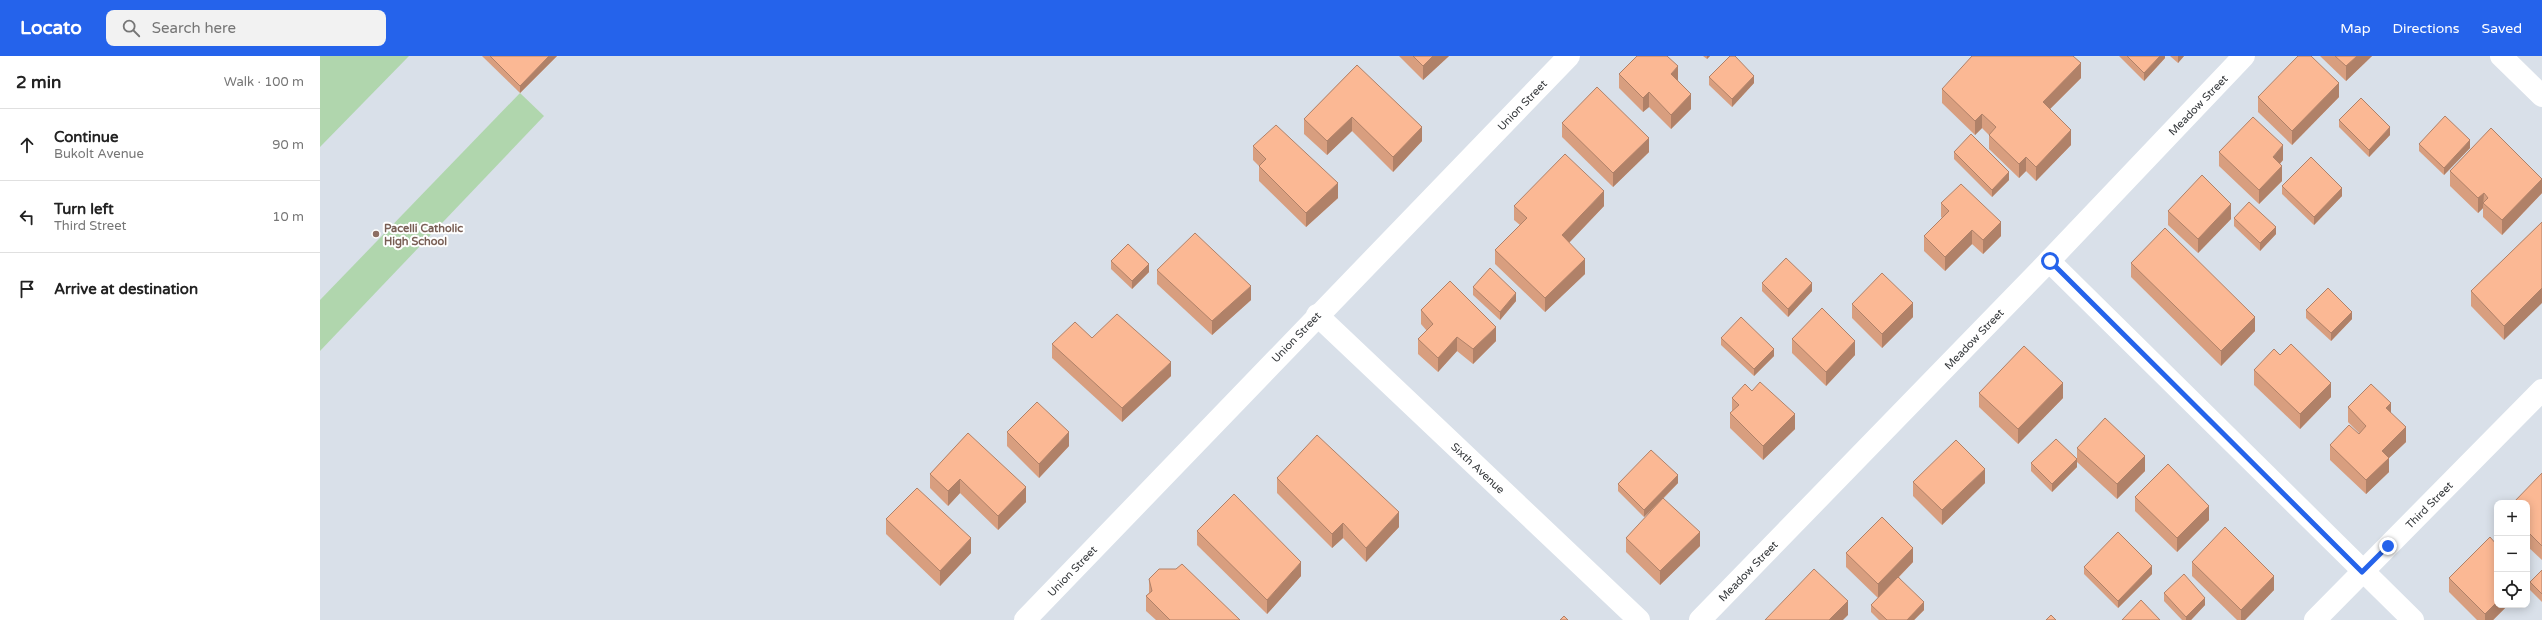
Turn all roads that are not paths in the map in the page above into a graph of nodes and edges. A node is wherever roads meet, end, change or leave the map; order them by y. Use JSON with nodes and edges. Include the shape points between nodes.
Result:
{"nodes":[{"id":1,"x":1569,"y":56,"type":"edge"},
{"id":2,"x":2244,"y":56,"type":"edge"},
{"id":3,"x":2501,"y":56,"type":"edge"},
{"id":4,"x":2542,"y":96,"type":"edge"},
{"id":5,"x":2050,"y":261,"type":"junction"},
{"id":6,"x":1317,"y":315,"type":"junction"},
{"id":7,"x":2542,"y":390,"type":"edge"},
{"id":8,"x":2362,"y":572,"type":"junction"},
{"id":9,"x":1025,"y":620,"type":"edge"},
{"id":10,"x":1640,"y":620,"type":"edge"},
{"id":11,"x":1700,"y":620,"type":"edge"},
{"id":12,"x":2315,"y":620,"type":"edge"},
{"id":13,"x":2413,"y":620,"type":"edge"}],
"edges":[{"from":1,"to":6,"type":"street","name":"Union Street"},
{"from":2,"to":5,"type":"street","name":"Meadow Street"},
{"from":3,"to":4,"type":"street"},
{"from":5,"to":8,"type":"street"},
{"from":5,"to":11,"type":"street","name":"Meadow Street"},
{"from":6,"to":9,"type":"street","name":"Union Street"},
{"from":6,"to":10,"type":"street","name":"Sixth Avenue"},
{"from":7,"to":8,"type":"street","name":"Third Street"},
{"from":8,"to":12,"type":"street","name":"Third Street"},
{"from":8,"to":13,"type":"street"}]}
